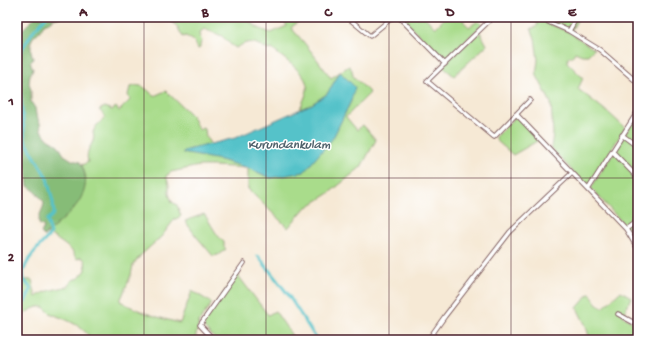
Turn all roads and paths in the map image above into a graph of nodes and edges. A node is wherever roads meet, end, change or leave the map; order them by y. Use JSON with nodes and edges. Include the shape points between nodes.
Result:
{"nodes":[{"id":1,"x":347,"y":17,"type":"edge"},
{"id":2,"x":393,"y":17,"type":"edge"},
{"id":3,"x":399,"y":17,"type":"edge"},
{"id":4,"x":493,"y":17,"type":"edge"},
{"id":5,"x":536,"y":17,"type":"edge"},
{"id":6,"x":578,"y":17,"type":"edge"},
{"id":7,"x":569,"y":31,"type":"junction"},
{"id":8,"x":444,"y":64,"type":"junction"},
{"id":9,"x":638,"y":83,"type":"edge"},
{"id":10,"x":530,"y":100,"type":"dead end"},
{"id":11,"x":638,"y":111,"type":"edge"},
{"id":12,"x":516,"y":114,"type":"junction"},
{"id":13,"x":634,"y":117,"type":"junction"},
{"id":14,"x":638,"y":120,"type":"edge"},
{"id":15,"x":622,"y":135,"type":"junction"},
{"id":16,"x":638,"y":148,"type":"edge"},
{"id":17,"x":612,"y":151,"type":"junction"},
{"id":18,"x":638,"y":169,"type":"edge"},
{"id":19,"x":572,"y":173,"type":"junction"},
{"id":20,"x":634,"y":174,"type":"junction"},
{"id":21,"x":638,"y":178,"type":"edge"},
{"id":22,"x":589,"y":188,"type":"junction"},
{"id":23,"x":638,"y":214,"type":"edge"},
{"id":24,"x":626,"y":228,"type":"junction"},
{"id":25,"x":638,"y":249,"type":"edge"},
{"id":26,"x":244,"y":263,"type":"dead end"},
{"id":27,"x":618,"y":314,"type":"dead end"},
{"id":28,"x":638,"y":325,"type":"edge"},
{"id":29,"x":214,"y":340,"type":"edge"},
{"id":30,"x":428,"y":340,"type":"edge"}],
"edges":[{"from":1,"to":2,"type":"street","via":[[370,36]]},
{"from":3,"to":8,"type":"street"},
{"from":4,"to":8,"type":"street"},
{"from":5,"to":7,"type":"street"},
{"from":6,"to":7,"type":"street"},
{"from":7,"to":9,"type":"street","via":[[600,50]]},
{"from":8,"to":12,"type":"street","via":[[427,81],[494,137]]},
{"from":10,"to":12,"type":"street"},
{"from":11,"to":13,"type":"street"},
{"from":12,"to":19,"type":"street"},
{"from":13,"to":14,"type":"street"},
{"from":13,"to":15,"type":"street"},
{"from":15,"to":16,"type":"street"},
{"from":15,"to":17,"type":"street"},
{"from":17,"to":20,"type":"street"},
{"from":17,"to":22,"type":"street"},
{"from":18,"to":20,"type":"street"},
{"from":19,"to":22,"type":"street"},
{"from":19,"to":30,"type":"street","via":[[510,232]]},
{"from":20,"to":21,"type":"street"},
{"from":22,"to":24,"type":"street"},
{"from":23,"to":24,"type":"street","via":[[633,224]]},
{"from":24,"to":25,"type":"street"},
{"from":26,"to":29,"type":"street","via":[[200,325]]},
{"from":27,"to":28,"type":"street"}]}
